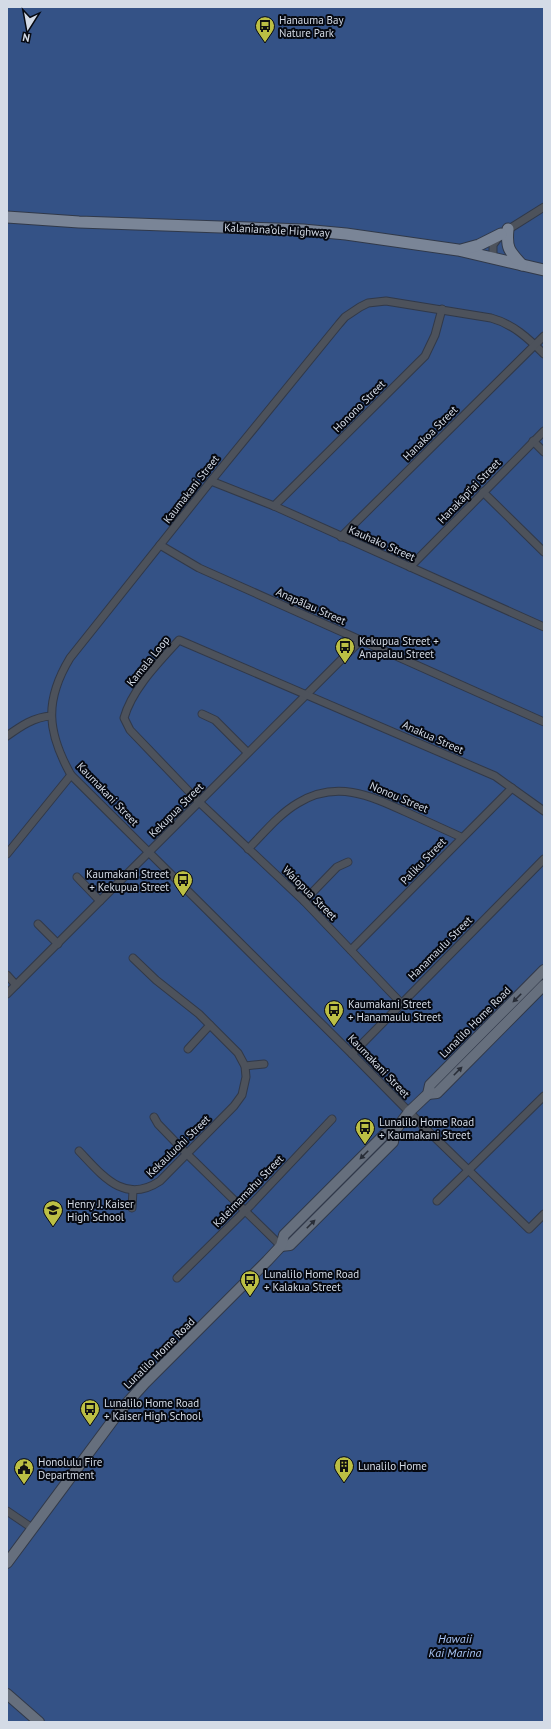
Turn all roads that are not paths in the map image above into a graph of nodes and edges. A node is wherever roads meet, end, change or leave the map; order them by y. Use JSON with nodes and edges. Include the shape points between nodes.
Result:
{"nodes":[{"id":1,"x":544,"y":207,"type":"edge"},
{"id":2,"x":7,"y":217,"type":"edge"},
{"id":3,"x":504,"y":231,"type":"junction"},
{"id":4,"x":458,"y":250,"type":"junction"},
{"id":5,"x":493,"y":258,"type":"junction"},
{"id":6,"x":522,"y":265,"type":"junction"},
{"id":7,"x":544,"y":270,"type":"edge"},
{"id":8,"x":442,"y":309,"type":"junction"},
{"id":9,"x":544,"y":336,"type":"edge"},
{"id":10,"x":535,"y":345,"type":"junction"},
{"id":11,"x":544,"y":354,"type":"edge"},
{"id":12,"x":544,"y":431,"type":"edge"},
{"id":13,"x":533,"y":441,"type":"junction"},
{"id":14,"x":544,"y":452,"type":"edge"},
{"id":15,"x":211,"y":481,"type":"junction"},
{"id":16,"x":483,"y":492,"type":"junction"},
{"id":17,"x":274,"y":506,"type":"junction"},
{"id":18,"x":341,"y":537,"type":"junction"},
{"id":19,"x":160,"y":545,"type":"junction"},
{"id":20,"x":544,"y":552,"type":"edge"},
{"id":21,"x":410,"y":567,"type":"junction"},
{"id":22,"x":544,"y":627,"type":"edge"},
{"id":23,"x":360,"y":641,"type":"junction"},
{"id":24,"x":307,"y":694,"type":"junction"},
{"id":25,"x":202,"y":714,"type":"dead end"},
{"id":26,"x":51,"y":716,"type":"junction"},
{"id":27,"x":544,"y":722,"type":"edge"},
{"id":28,"x":7,"y":736,"type":"edge"},
{"id":29,"x":247,"y":752,"type":"junction"},
{"id":30,"x":71,"y":775,"type":"junction"},
{"id":31,"x":512,"y":788,"type":"junction"},
{"id":32,"x":199,"y":802,"type":"junction"},
{"id":33,"x":544,"y":811,"type":"edge"},
{"id":34,"x":461,"y":837,"type":"junction"},
{"id":35,"x":248,"y":848,"type":"junction"},
{"id":36,"x":149,"y":852,"type":"junction"},
{"id":37,"x":7,"y":854,"type":"edge"},
{"id":38,"x":544,"y":859,"type":"edge"},
{"id":39,"x":348,"y":862,"type":"dead end"},
{"id":40,"x":77,"y":877,"type":"dead end"},
{"id":41,"x":100,"y":901,"type":"junction"},
{"id":42,"x":304,"y":901,"type":"junction"},
{"id":43,"x":38,"y":924,"type":"dead end"},
{"id":44,"x":58,"y":944,"type":"junction"},
{"id":45,"x":351,"y":950,"type":"junction"},
{"id":46,"x":133,"y":958,"type":"dead end"},
{"id":47,"x":544,"y":970,"type":"edge"},
{"id":48,"x":7,"y":975,"type":"edge"},
{"id":49,"x":16,"y":985,"type":"junction"},
{"id":50,"x":544,"y":985,"type":"edge"},
{"id":51,"x":7,"y":994,"type":"edge"},
{"id":52,"x":401,"y":1003,"type":"junction"},
{"id":53,"x":210,"y":1025,"type":"junction"},
{"id":54,"x":188,"y":1049,"type":"dead end"},
{"id":55,"x":352,"y":1054,"type":"junction"},
{"id":56,"x":264,"y":1064,"type":"dead end"},
{"id":57,"x":246,"y":1066,"type":"junction"},
{"id":58,"x":428,"y":1094,"type":"junction"},
{"id":59,"x":544,"y":1096,"type":"edge"},
{"id":60,"x":409,"y":1112,"type":"junction"},
{"id":61,"x":154,"y":1117,"type":"dead end"},
{"id":62,"x":332,"y":1119,"type":"dead end"},
{"id":63,"x":79,"y":1151,"type":"dead end"},
{"id":64,"x":187,"y":1154,"type":"junction"},
{"id":65,"x":468,"y":1171,"type":"junction"},
{"id":66,"x":133,"y":1190,"type":"junction"},
{"id":67,"x":437,"y":1201,"type":"dead end"},
{"id":68,"x":132,"y":1208,"type":"dead end"},
{"id":69,"x":244,"y":1212,"type":"junction"},
{"id":70,"x":544,"y":1214,"type":"edge"},
{"id":71,"x":281,"y":1246,"type":"junction"},
{"id":72,"x":177,"y":1278,"type":"dead end"},
{"id":73,"x":7,"y":1511,"type":"edge"},
{"id":74,"x":32,"y":1528,"type":"junction"},
{"id":75,"x":7,"y":1563,"type":"edge"},
{"id":76,"x":7,"y":1694,"type":"edge"},
{"id":77,"x":39,"y":1722,"type":"edge"}],
"edges":[{"from":1,"to":3,"type":"street"},
{"from":2,"to":4,"type":"main road","name":"Kalaniana’ole Highway","via":[[94,223],[303,230]]},
{"from":3,"to":4,"type":"main road","via":[[479,245]]},
{"from":3,"to":5,"type":"street","via":[[493,245]]},
{"from":3,"to":6,"type":"main road","via":[[506,244]]},
{"from":4,"to":5,"type":"main road","name":"Kalaniana’ole Highway"},
{"from":5,"to":6,"type":"main road","name":"Kalaniana’ole Highway"},
{"from":6,"to":7,"type":"main road","name":"Kalaniana’ole Highway"},
{"from":8,"to":10,"type":"street","name":"Kaumakani Street","via":[[502,321]]},
{"from":8,"to":15,"type":"street","name":"Kaumakani Street","via":[[386,301],[368,303],[352,311]]},
{"from":8,"to":17,"type":"street","name":"Honono Street","via":[[435,336],[425,356]]},
{"from":9,"to":10,"type":"street","name":"Hanakoa Street"},
{"from":10,"to":11,"type":"street","name":"Kaumakani Street"},
{"from":10,"to":18,"type":"street","name":"Hanakoa Street"},
{"from":12,"to":13,"type":"street","name":"Hanakāpī‘ai Street"},
{"from":13,"to":14,"type":"street"},
{"from":13,"to":16,"type":"street","name":"Hanakāpī‘ai Street"},
{"from":15,"to":17,"type":"street","name":"Kauhako Street"},
{"from":15,"to":19,"type":"street","name":"Kaumakani Street"},
{"from":16,"to":20,"type":"street"},
{"from":16,"to":21,"type":"street","name":"Hanakāpī‘ai Street"},
{"from":17,"to":18,"type":"street","name":"Kauhako Street"},
{"from":18,"to":21,"type":"street","name":"Kauhako Street"},
{"from":19,"to":23,"type":"street","name":"Anapālau Street","via":[[199,568]]},
{"from":19,"to":26,"type":"street","name":"Kaumakani Street","via":[[70,658],[54,695]]},
{"from":21,"to":22,"type":"street","name":"Kauhako Street"},
{"from":23,"to":24,"type":"street","name":"Kekupua Street"},
{"from":23,"to":27,"type":"street","name":"Anapālau Street"},
{"from":24,"to":29,"type":"street","name":"Kekupua Street"},
{"from":24,"to":31,"type":"street","name":"Anakua Street","via":[[495,776]]},
{"from":24,"to":32,"type":"street","name":"Kamala Loop","via":[[179,640],[127,705],[124,718],[130,730]]},
{"from":25,"to":29,"type":"street","via":[[215,720]]},
{"from":26,"to":28,"type":"street","via":[[39,717]]},
{"from":26,"to":30,"type":"street","name":"Kaumakani Street","via":[[57,748]]},
{"from":29,"to":32,"type":"street","name":"Kekupua Street"},
{"from":30,"to":36,"type":"street","name":"Kaumakani Street"},
{"from":30,"to":37,"type":"street"},
{"from":31,"to":33,"type":"street","name":"Anakua Street"},
{"from":31,"to":34,"type":"street","name":"Paliku Street"},
{"from":32,"to":35,"type":"street","name":"Waiopua Street"},
{"from":32,"to":36,"type":"street","name":"Kekupua Street"},
{"from":34,"to":35,"type":"street","name":"Nonou Street","via":[[373,797],[339,791],[318,794],[299,802]]},
{"from":34,"to":45,"type":"street","name":"Paliku Street"},
{"from":35,"to":42,"type":"street","name":"Waiopua Street"},
{"from":36,"to":41,"type":"street","name":"Kekupua Street"},
{"from":36,"to":55,"type":"street","name":"Kaumakani Street"},
{"from":38,"to":52,"type":"street","name":"Hanamaulu Street"},
{"from":39,"to":42,"type":"street","via":[[337,867]]},
{"from":40,"to":41,"type":"street"},
{"from":41,"to":44,"type":"street","name":"Kekupua Street"},
{"from":42,"to":45,"type":"street","name":"Waiopua Street"},
{"from":43,"to":44,"type":"street"},
{"from":44,"to":49,"type":"street","name":"Kekupua Street"},
{"from":45,"to":52,"type":"street","name":"Waiopua Street"},
{"from":46,"to":53,"type":"street"},
{"from":47,"to":58,"type":"main road","name":"Lunalilo Home Road","one_way":true,"via":[[430,1085]]},
{"from":48,"to":49,"type":"street"},
{"from":49,"to":51,"type":"street","name":"Kekupua Street"},
{"from":58,"to":50,"type":"main road","name":"Lunalilo Home Road","one_way":true,"via":[[437,1093]]},
{"from":52,"to":55,"type":"street","name":"Hanamaulu Street"},
{"from":53,"to":54,"type":"street"},
{"from":53,"to":57,"type":"street","via":[[238,1053]]},
{"from":55,"to":60,"type":"street","name":"Kaumakani Street"},
{"from":56,"to":57,"type":"street"},
{"from":57,"to":64,"type":"street","name":"Kekauluohi Street","via":[[246,1084],[238,1101]]},
{"from":58,"to":60,"type":"main road","name":"Lunalilo Home Road"},
{"from":59,"to":65,"type":"street"},
{"from":60,"to":65,"type":"street","name":"Kaumakani Street"},
{"from":60,"to":71,"type":"main road","name":"Lunalilo Home Road","via":[[394,1132],[385,1134],[284,1235]]},
{"from":61,"to":64,"type":"street"},
{"from":62,"to":69,"type":"street","name":"Kaleimamahu Street"},
{"from":63,"to":66,"type":"street","name":"Kekauluohi Street","via":[[111,1183]]},
{"from":64,"to":66,"type":"street","name":"Kekauluohi Street","via":[[154,1185]]},
{"from":64,"to":69,"type":"street"},
{"from":65,"to":67,"type":"street"},
{"from":65,"to":70,"type":"street","name":"Kaumakani Street","via":[[529,1229]]},
{"from":66,"to":68,"type":"street"},
{"from":69,"to":71,"type":"street"},
{"from":69,"to":72,"type":"street","name":"Kaleimamahu Street"},
{"from":71,"to":74,"type":"main road","name":"Lunalilo Home Road","via":[[144,1383],[119,1412]]},
{"from":73,"to":74,"type":"street"},
{"from":74,"to":75,"type":"main road","name":"Lunalilo Home Road"},
{"from":76,"to":77,"type":"main road"}]}
